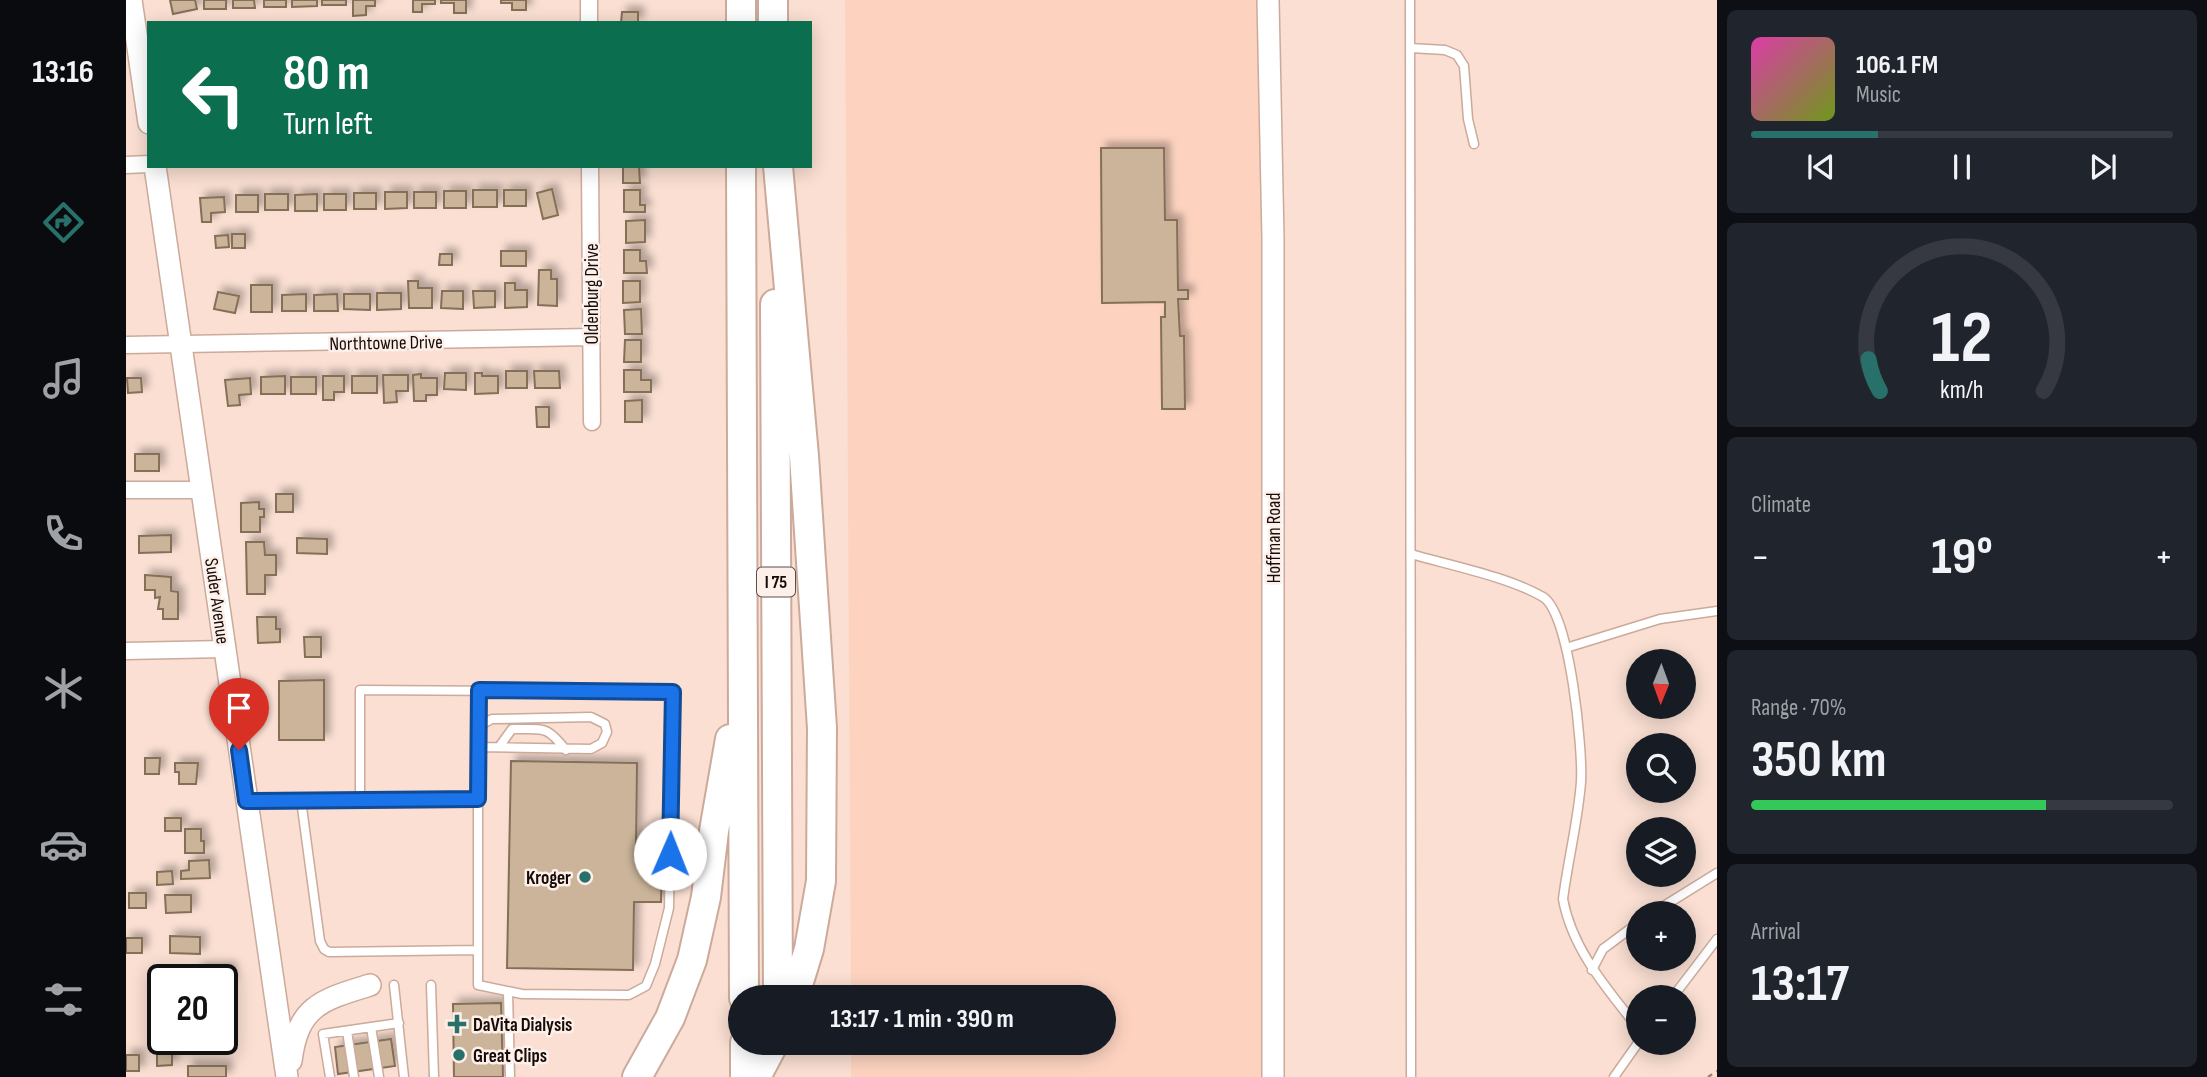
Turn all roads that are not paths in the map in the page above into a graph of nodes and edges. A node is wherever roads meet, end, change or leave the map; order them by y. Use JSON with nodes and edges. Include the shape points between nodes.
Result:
{"nodes":[{"id":1,"x":131,"y":0,"type":"edge"},
{"id":2,"x":589,"y":0,"type":"edge"},
{"id":3,"x":741,"y":0,"type":"edge"},
{"id":4,"x":773,"y":0,"type":"edge"},
{"id":5,"x":1268,"y":0,"type":"edge"},
{"id":6,"x":1410,"y":0,"type":"edge"},
{"id":7,"x":589,"y":21,"type":"edge"},
{"id":8,"x":741,"y":21,"type":"edge"},
{"id":9,"x":773,"y":21,"type":"edge"},
{"id":10,"x":1410,"y":48,"type":"junction"},
{"id":11,"x":147,"y":109,"type":"edge"},
{"id":12,"x":1474,"y":144,"type":"dead end"},
{"id":13,"x":147,"y":164,"type":"edge"},
{"id":14,"x":126,"y":165,"type":"edge"},
{"id":15,"x":155,"y":168,"type":"edge"},
{"id":16,"x":590,"y":168,"type":"edge"},
{"id":17,"x":741,"y":168,"type":"edge"},
{"id":18,"x":776,"y":168,"type":"edge"},
{"id":19,"x":776,"y":168,"type":"edge"},
{"id":20,"x":591,"y":337,"type":"junction"},
{"id":21,"x":126,"y":345,"type":"edge"},
{"id":22,"x":181,"y":346,"type":"junction"},
{"id":23,"x":592,"y":422,"type":"dead end"},
{"id":24,"x":202,"y":489,"type":"junction"},
{"id":25,"x":126,"y":490,"type":"edge"},
{"id":26,"x":1411,"y":554,"type":"junction"},
{"id":27,"x":1717,"y":611,"type":"edge"},
{"id":28,"x":1566,"y":648,"type":"junction"},
{"id":29,"x":225,"y":649,"type":"junction"},
{"id":30,"x":126,"y":651,"type":"edge"},
{"id":31,"x":743,"y":671,"type":"junction"},
{"id":32,"x":479,"y":690,"type":"junction"},
{"id":33,"x":479,"y":726,"type":"junction"},
{"id":34,"x":478,"y":747,"type":"junction"},
{"id":35,"x":499,"y":747,"type":"junction"},
{"id":36,"x":566,"y":750,"type":"junction"},
{"id":37,"x":360,"y":799,"type":"junction"},
{"id":38,"x":478,"y":799,"type":"junction"},
{"id":39,"x":301,"y":800,"type":"junction"},
{"id":40,"x":246,"y":801,"type":"junction"},
{"id":41,"x":1717,"y":873,"type":"edge"},
{"id":42,"x":1672,"y":901,"type":"edge"},
{"id":43,"x":1626,"y":932,"type":"edge"},
{"id":44,"x":1717,"y":939,"type":"edge"},
{"id":45,"x":478,"y":950,"type":"junction"},
{"id":46,"x":1592,"y":970,"type":"junction"},
{"id":47,"x":370,"y":985,"type":"dead end"},
{"id":48,"x":394,"y":985,"type":"dead end"},
{"id":49,"x":431,"y":985,"type":"dead end"},
{"id":50,"x":744,"y":985,"type":"edge"},
{"id":51,"x":778,"y":985,"type":"edge"},
{"id":52,"x":799,"y":985,"type":"edge"},
{"id":53,"x":1682,"y":985,"type":"edge"},
{"id":54,"x":508,"y":992,"type":"junction"},
{"id":55,"x":1626,"y":1013,"type":"edge"},
{"id":56,"x":398,"y":1023,"type":"junction"},
{"id":57,"x":371,"y":1027,"type":"junction"},
{"id":58,"x":347,"y":1031,"type":"junction"},
{"id":59,"x":745,"y":1055,"type":"edge"},
{"id":60,"x":769,"y":1055,"type":"edge"},
{"id":61,"x":777,"y":1055,"type":"edge"},
{"id":62,"x":1630,"y":1055,"type":"edge"},
{"id":63,"x":288,"y":1077,"type":"edge"},
{"id":64,"x":330,"y":1077,"type":"edge"},
{"id":65,"x":354,"y":1077,"type":"edge"},
{"id":66,"x":379,"y":1077,"type":"edge"},
{"id":67,"x":404,"y":1077,"type":"edge"},
{"id":68,"x":433,"y":1077,"type":"edge"},
{"id":69,"x":510,"y":1077,"type":"edge"},
{"id":70,"x":637,"y":1077,"type":"edge"},
{"id":71,"x":745,"y":1077,"type":"edge"},
{"id":72,"x":756,"y":1077,"type":"edge"},
{"id":73,"x":778,"y":1077,"type":"edge"},
{"id":74,"x":1273,"y":1077,"type":"edge"},
{"id":75,"x":1412,"y":1077,"type":"edge"},
{"id":76,"x":1614,"y":1077,"type":"edge"}],
"edges":[{"from":1,"to":11,"type":"street"},
{"from":2,"to":7,"type":"street"},
{"from":3,"to":8,"type":"highway"},
{"from":4,"to":9,"type":"highway"},
{"from":5,"to":74,"type":"street","name":"Hoffman Road","via":[[1273,239]]},
{"from":6,"to":10,"type":"lane"},
{"from":10,"to":12,"type":"lane","via":[[1457,55],[1464,66]]},
{"from":10,"to":26,"type":"lane"},
{"from":13,"to":14,"type":"street"},
{"from":15,"to":22,"type":"street","name":"Suder Avenue"},
{"from":16,"to":20,"type":"street","name":"Oldenburg Drive"},
{"from":17,"to":31,"type":"highway","number":"I 75"},
{"from":18,"to":52,"type":"highway","via":[[803,444],[823,795],[821,881]]},
{"from":19,"to":51,"type":"highway","number":"I 75"},
{"from":20,"to":22,"type":"street","name":"Northtowne Drive"},
{"from":20,"to":23,"type":"street","name":"Oldenburg Drive"},
{"from":21,"to":22,"type":"street","name":"Northtowne Drive"},
{"from":22,"to":24,"type":"street","name":"Suder Avenue"},
{"from":24,"to":25,"type":"street"},
{"from":24,"to":29,"type":"street","name":"Suder Avenue"},
{"from":26,"to":28,"type":"lane","via":[[1545,598],[1560,622]]},
{"from":26,"to":75,"type":"lane"},
{"from":27,"to":28,"type":"lane","via":[[1660,619]]},
{"from":28,"to":46,"type":"lane","via":[[1581,780],[1563,899],[1566,917]]},
{"from":29,"to":30,"type":"street"},
{"from":29,"to":40,"type":"street","name":"Suder Avenue"},
{"from":31,"to":50,"type":"highway","number":"I 75"},
{"from":31,"to":70,"type":"highway","via":[[698,937],[670,1018]]},
{"from":32,"to":33,"type":"lane"},
{"from":32,"to":37,"type":"lane","via":[[360,690]]},
{"from":32,"to":54,"type":"lane","via":[[673,692],[668,908],[646,986],[629,995]]},
{"from":33,"to":34,"type":"lane"},
{"from":33,"to":36,"type":"lane","via":[[492,719],[591,717],[605,724],[602,743],[591,749]]},
{"from":34,"to":35,"type":"lane"},
{"from":34,"to":38,"type":"lane"},
{"from":35,"to":36,"type":"lane"},
{"from":35,"to":36,"type":"lane","via":[[512,729],[548,730]]},
{"from":37,"to":38,"type":"lane"},
{"from":37,"to":39,"type":"lane"},
{"from":38,"to":45,"type":"lane"},
{"from":39,"to":40,"type":"lane"},
{"from":39,"to":45,"type":"lane","via":[[324,949]]},
{"from":40,"to":63,"type":"street","name":"Suder Avenue"},
{"from":41,"to":42,"type":"lane"},
{"from":43,"to":46,"type":"lane","via":[[1603,949]]},
{"from":44,"to":53,"type":"lane"},
{"from":45,"to":54,"type":"lane","via":[[478,985]]},
{"from":46,"to":55,"type":"lane"},
{"from":47,"to":63,"type":"street","via":[[336,995],[304,1017]]},
{"from":48,"to":56,"type":"lane"},
{"from":49,"to":68,"type":"lane"},
{"from":54,"to":69,"type":"lane"},
{"from":56,"to":57,"type":"lane"},
{"from":56,"to":67,"type":"lane"},
{"from":57,"to":58,"type":"lane"},
{"from":57,"to":66,"type":"lane"},
{"from":58,"to":64,"type":"lane","via":[[323,1034]]},
{"from":58,"to":65,"type":"lane"},
{"from":59,"to":71,"type":"highway"},
{"from":60,"to":72,"type":"highway"},
{"from":61,"to":73,"type":"highway"},
{"from":62,"to":76,"type":"lane"}]}
